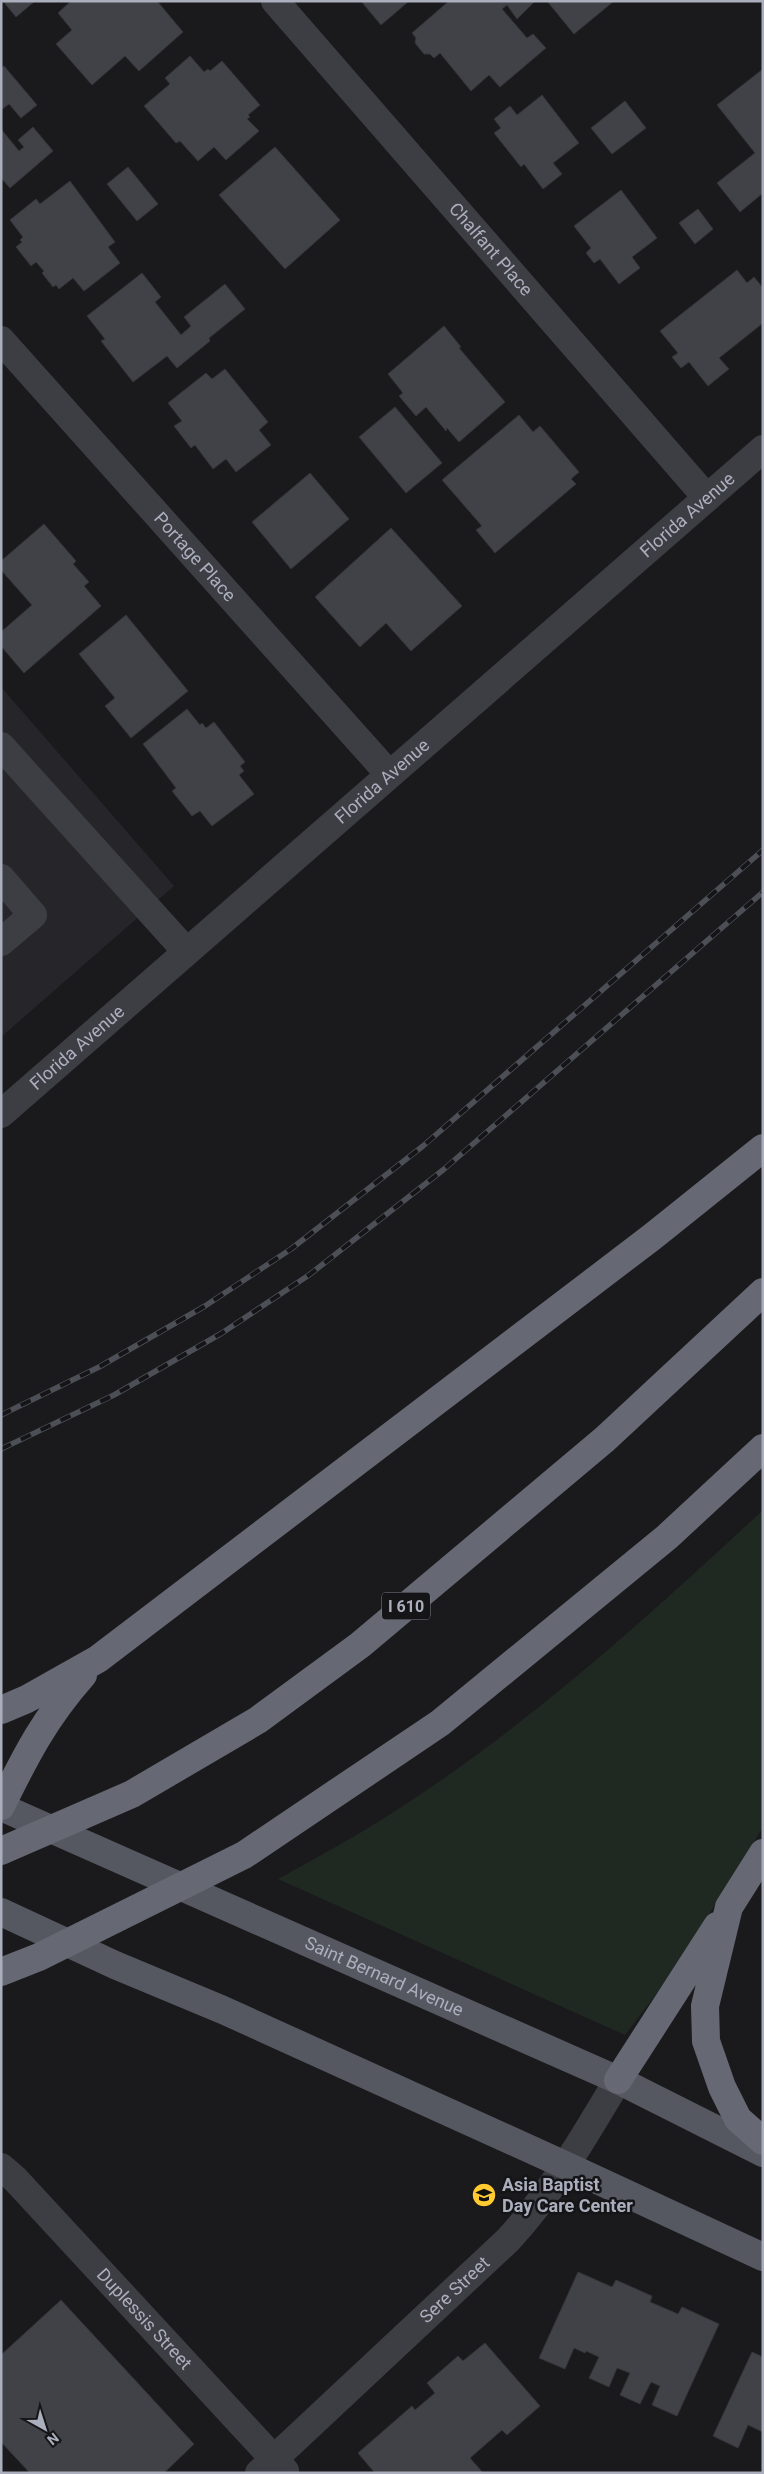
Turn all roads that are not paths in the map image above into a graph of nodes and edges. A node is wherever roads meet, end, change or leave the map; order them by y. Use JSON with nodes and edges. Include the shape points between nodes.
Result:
{"nodes":[{"id":1,"x":275,"y":1,"type":"edge"},
{"id":2,"x":1,"y":340,"type":"edge"},
{"id":3,"x":763,"y":449,"type":"edge"},
{"id":4,"x":707,"y":498,"type":"junction"},
{"id":5,"x":4,"y":756,"type":"edge"},
{"id":6,"x":389,"y":774,"type":"junction"},
{"id":7,"x":1,"y":878,"type":"edge"},
{"id":8,"x":1,"y":942,"type":"edge"},
{"id":9,"x":186,"y":951,"type":"junction"},
{"id":10,"x":1,"y":1114,"type":"edge"},
{"id":11,"x":763,"y":1148,"type":"edge"},
{"id":12,"x":763,"y":1292,"type":"edge"},
{"id":13,"x":763,"y":1448,"type":"edge"},
{"id":14,"x":98,"y":1659,"type":"junction"},
{"id":15,"x":1,"y":1710,"type":"edge"},
{"id":16,"x":1,"y":1807,"type":"edge"},
{"id":17,"x":1,"y":1851,"type":"edge"},
{"id":18,"x":763,"y":1853,"type":"edge"},
{"id":19,"x":728,"y":1907,"type":"junction"},
{"id":20,"x":1,"y":1912,"type":"edge"},
{"id":21,"x":1,"y":1972,"type":"edge"},
{"id":22,"x":618,"y":2080,"type":"junction"},
{"id":23,"x":763,"y":2141,"type":"edge"},
{"id":24,"x":763,"y":2153,"type":"edge"},
{"id":25,"x":567,"y":2166,"type":"junction"},
{"id":26,"x":1,"y":2167,"type":"edge"},
{"id":27,"x":763,"y":2257,"type":"edge"},
{"id":28,"x":273,"y":2468,"type":"edge"}],
"edges":[{"from":1,"to":4,"type":"street","name":"Chalfant Place"},
{"from":2,"to":6,"type":"street","name":"Portage Place"},
{"from":3,"to":4,"type":"street","name":"Florida Avenue"},
{"from":4,"to":6,"type":"street","name":"Florida Avenue"},
{"from":5,"to":9,"type":"street"},
{"from":6,"to":9,"type":"street","name":"Florida Avenue"},
{"from":7,"to":8,"type":"street","via":[[32,915]]},
{"from":9,"to":10,"type":"street","name":"Florida Avenue"},
{"from":11,"to":14,"type":"highway","via":[[652,1237]]},
{"from":12,"to":17,"type":"highway","number":"I 610","bridge":true,"via":[[605,1439],[352,1651],[258,1720],[132,1794]]},
{"from":13,"to":21,"type":"highway","bridge":true,"via":[[667,1537],[440,1723],[244,1854],[39,1957]]},
{"from":14,"to":15,"type":"highway"},
{"from":14,"to":16,"type":"highway","via":[[58,1704],[33,1742]]},
{"from":16,"to":22,"type":"main road","name":"Saint Bernard Avenue"},
{"from":18,"to":19,"type":"highway"},
{"from":19,"to":22,"type":"highway"},
{"from":19,"to":23,"type":"highway","via":[[706,2006],[706,2041],[716,2072],[738,2119]]},
{"from":20,"to":25,"type":"main road"},
{"from":22,"to":24,"type":"main road","name":"Saint Bernard Avenue"},
{"from":22,"to":25,"type":"street","name":"Sere Street"},
{"from":25,"to":27,"type":"main road"},
{"from":25,"to":28,"type":"street","name":"Sere Street","via":[[508,2240]]},
{"from":26,"to":28,"type":"street","name":"Duplessis Street"}]}
